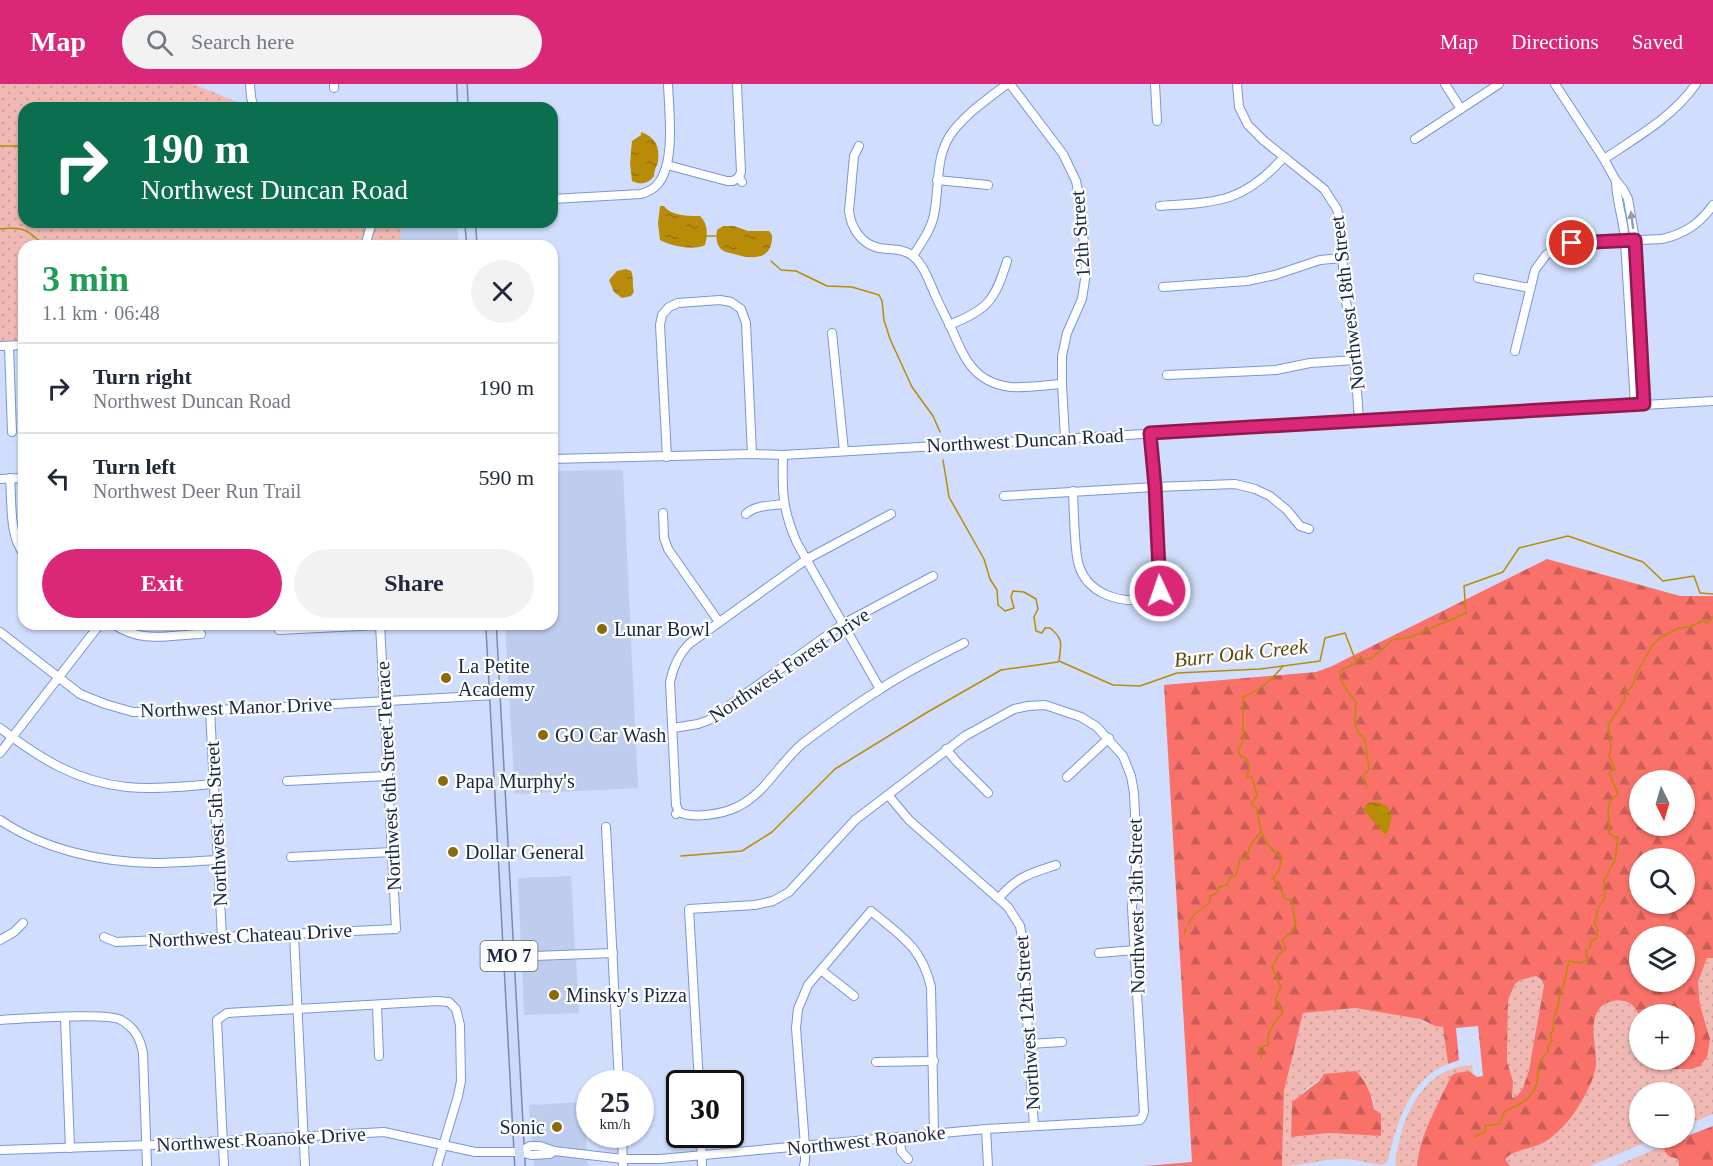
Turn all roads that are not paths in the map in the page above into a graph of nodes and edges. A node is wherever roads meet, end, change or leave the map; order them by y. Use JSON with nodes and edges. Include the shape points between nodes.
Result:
{"nodes":[{"id":1,"x":250,"y":84,"type":"edge"},
{"id":2,"x":462,"y":84,"type":"edge"},
{"id":3,"x":668,"y":84,"type":"edge"},
{"id":4,"x":737,"y":84,"type":"edge"},
{"id":5,"x":1008,"y":84,"type":"edge"},
{"id":6,"x":1155,"y":84,"type":"edge"},
{"id":7,"x":1237,"y":84,"type":"edge"},
{"id":8,"x":1445,"y":84,"type":"edge"},
{"id":9,"x":1499,"y":84,"type":"edge"},
{"id":10,"x":1555,"y":84,"type":"edge"},
{"id":11,"x":1696,"y":84,"type":"edge"},
{"id":12,"x":252,"y":102,"type":"edge"},
{"id":13,"x":463,"y":102,"type":"edge"},
{"id":14,"x":1461,"y":109,"type":"junction"},
{"id":15,"x":1157,"y":121,"type":"dead end"},
{"id":16,"x":1415,"y":139,"type":"dead end"},
{"id":17,"x":859,"y":146,"type":"dead end"},
{"id":18,"x":1284,"y":157,"type":"junction"},
{"id":19,"x":1604,"y":159,"type":"junction"},
{"id":20,"x":667,"y":165,"type":"junction"},
{"id":21,"x":937,"y":180,"type":"junction"},
{"id":22,"x":1616,"y":181,"type":"junction"},
{"id":23,"x":988,"y":185,"type":"dead end"},
{"id":24,"x":558,"y":199,"type":"edge"},
{"id":25,"x":1713,"y":205,"type":"edge"},
{"id":26,"x":1160,"y":206,"type":"dead end"},
{"id":27,"x":1710,"y":217,"type":"edge"},
{"id":28,"x":1635,"y":240,"type":"junction"},
{"id":29,"x":1625,"y":241,"type":"junction"},
{"id":30,"x":913,"y":256,"type":"junction"},
{"id":31,"x":1342,"y":258,"type":"junction"},
{"id":32,"x":1007,"y":261,"type":"dead end"},
{"id":33,"x":1478,"y":278,"type":"dead end"},
{"id":34,"x":1163,"y":287,"type":"dead end"},
{"id":35,"x":1530,"y":288,"type":"junction"},
{"id":36,"x":1639,"y":319,"type":"junction"},
{"id":37,"x":1630,"y":320,"type":"junction"},
{"id":38,"x":949,"y":325,"type":"junction"},
{"id":39,"x":832,"y":333,"type":"dead end"},
{"id":40,"x":18,"y":345,"type":"edge"},
{"id":41,"x":0,"y":346,"type":"edge"},
{"id":42,"x":9,"y":346,"type":"junction"},
{"id":43,"x":1515,"y":351,"type":"dead end"},
{"id":44,"x":1355,"y":360,"type":"junction"},
{"id":45,"x":1167,"y":375,"type":"dead end"},
{"id":46,"x":1062,"y":384,"type":"junction"},
{"id":47,"x":1713,"y":401,"type":"edge"},
{"id":48,"x":1644,"y":404,"type":"junction"},
{"id":49,"x":1635,"y":405,"type":"junction"},
{"id":50,"x":1359,"y":420,"type":"junction"},
{"id":51,"x":12,"y":432,"type":"dead end"},
{"id":52,"x":1150,"y":433,"type":"junction"},
{"id":53,"x":1065,"y":438,"type":"junction"},
{"id":54,"x":844,"y":451,"type":"junction"},
{"id":55,"x":752,"y":454,"type":"junction"},
{"id":56,"x":783,"y":455,"type":"junction"},
{"id":57,"x":666,"y":457,"type":"junction"},
{"id":58,"x":558,"y":459,"type":"edge"},
{"id":59,"x":10,"y":478,"type":"junction"},
{"id":60,"x":18,"y":478,"type":"edge"},
{"id":61,"x":0,"y":479,"type":"edge"},
{"id":62,"x":1155,"y":486,"type":"junction"},
{"id":63,"x":1072,"y":491,"type":"junction"},
{"id":64,"x":1004,"y":496,"type":"dead end"},
{"id":65,"x":783,"y":504,"type":"junction"},
{"id":66,"x":663,"y":513,"type":"dead end"},
{"id":67,"x":746,"y":514,"type":"dead end"},
{"id":68,"x":891,"y":514,"type":"dead end"},
{"id":69,"x":1309,"y":529,"type":"dead end"},
{"id":70,"x":18,"y":546,"type":"edge"},
{"id":71,"x":807,"y":560,"type":"junction"},
{"id":72,"x":933,"y":576,"type":"dead end"},
{"id":73,"x":719,"y":622,"type":"junction"},
{"id":74,"x":843,"y":624,"type":"junction"},
{"id":75,"x":95,"y":630,"type":"edge"},
{"id":76,"x":121,"y":630,"type":"edge"},
{"id":77,"x":380,"y":630,"type":"edge"},
{"id":78,"x":491,"y":630,"type":"edge"},
{"id":79,"x":0,"y":632,"type":"edge"},
{"id":80,"x":201,"y":634,"type":"dead end"},
{"id":81,"x":964,"y":643,"type":"dead end"},
{"id":82,"x":58,"y":677,"type":"junction"},
{"id":83,"x":880,"y":689,"type":"junction"},
{"id":84,"x":495,"y":695,"type":"junction"},
{"id":85,"x":384,"y":701,"type":"junction"},
{"id":86,"x":210,"y":710,"type":"junction"},
{"id":87,"x":0,"y":728,"type":"edge"},
{"id":88,"x":673,"y":728,"type":"junction"},
{"id":89,"x":12,"y":737,"type":"junction"},
{"id":90,"x":1109,"y":738,"type":"junction"},
{"id":91,"x":946,"y":750,"type":"junction"},
{"id":92,"x":0,"y":753,"type":"edge"},
{"id":93,"x":387,"y":776,"type":"junction"},
{"id":94,"x":1067,"y":777,"type":"dead end"},
{"id":95,"x":287,"y":781,"type":"dead end"},
{"id":96,"x":214,"y":784,"type":"junction"},
{"id":97,"x":988,"y":793,"type":"dead end"},
{"id":98,"x":888,"y":795,"type":"junction"},
{"id":99,"x":0,"y":820,"type":"edge"},
{"id":100,"x":606,"y":828,"type":"dead end"},
{"id":101,"x":392,"y":852,"type":"junction"},
{"id":102,"x":291,"y":857,"type":"dead end"},
{"id":103,"x":218,"y":860,"type":"junction"},
{"id":104,"x":1056,"y":865,"type":"dead end"},
{"id":105,"x":999,"y":898,"type":"junction"},
{"id":106,"x":23,"y":923,"type":"dead end"},
{"id":107,"x":396,"y":929,"type":"joint"},
{"id":108,"x":294,"y":933,"type":"junction"},
{"id":109,"x":104,"y":937,"type":"dead end"},
{"id":110,"x":222,"y":937,"type":"junction"},
{"id":111,"x":0,"y":940,"type":"edge"},
{"id":112,"x":1135,"y":950,"type":"junction"},
{"id":113,"x":613,"y":953,"type":"junction"},
{"id":114,"x":1099,"y":953,"type":"dead end"},
{"id":115,"x":509,"y":957,"type":"junction"},
{"id":116,"x":821,"y":970,"type":"junction"},
{"id":117,"x":854,"y":996,"type":"dead end"},
{"id":118,"x":377,"y":1006,"type":"junction"},
{"id":119,"x":297,"y":1010,"type":"junction"},
{"id":120,"x":65,"y":1018,"type":"junction"},
{"id":121,"x":0,"y":1020,"type":"edge"},
{"id":122,"x":1062,"y":1042,"type":"dead end"},
{"id":123,"x":1029,"y":1044,"type":"junction"},
{"id":124,"x":379,"y":1056,"type":"dead end"},
{"id":125,"x":934,"y":1061,"type":"junction"},
{"id":126,"x":876,"y":1062,"type":"dead end"},
{"id":127,"x":618,"y":1070,"type":"edge"},
{"id":128,"x":698,"y":1070,"type":"edge"},
{"id":129,"x":1145,"y":1120,"type":"joint"},
{"id":130,"x":1034,"y":1126,"type":"junction"},
{"id":131,"x":986,"y":1129,"type":"junction"},
{"id":132,"x":934,"y":1133,"type":"junction"},
{"id":133,"x":304,"y":1137,"type":"junction"},
{"id":134,"x":900,"y":1137,"type":"junction"},
{"id":135,"x":223,"y":1142,"type":"junction"},
{"id":136,"x":146,"y":1145,"type":"junction"},
{"id":137,"x":805,"y":1146,"type":"junction"},
{"id":138,"x":443,"y":1147,"type":"junction"},
{"id":139,"x":70,"y":1148,"type":"junction"},
{"id":140,"x":622,"y":1148,"type":"edge"},
{"id":141,"x":702,"y":1148,"type":"edge"},
{"id":142,"x":0,"y":1150,"type":"edge"},
{"id":143,"x":520,"y":1152,"type":"junction"},
{"id":144,"x":702,"y":1155,"type":"junction"},
{"id":145,"x":908,"y":1160,"type":"dead end"},
{"id":146,"x":623,"y":1163,"type":"edge"},
{"id":147,"x":147,"y":1166,"type":"edge"},
{"id":148,"x":224,"y":1166,"type":"edge"},
{"id":149,"x":305,"y":1166,"type":"edge"},
{"id":150,"x":437,"y":1166,"type":"edge"},
{"id":151,"x":520,"y":1166,"type":"edge"},
{"id":152,"x":702,"y":1166,"type":"edge"},
{"id":153,"x":804,"y":1166,"type":"edge"},
{"id":154,"x":988,"y":1166,"type":"edge"}],
"edges":[{"from":1,"to":12,"type":"street"},
{"from":2,"to":13,"type":"main road"},
{"from":3,"to":20,"type":"street"},
{"from":4,"to":20,"type":"street","via":[[740,180],[727,181]]},
{"from":5,"to":21,"type":"street","via":[[953,130],[943,149]]},
{"from":5,"to":46,"type":"street","name":"12th Street","via":[[1063,154],[1076,180],[1081,206],[1086,273],[1082,298],[1064,346]]},
{"from":6,"to":15,"type":"street"},
{"from":7,"to":18,"type":"street","name":"Northwest 18th Street","via":[[1239,107],[1248,125]]},
{"from":8,"to":14,"type":"street"},
{"from":9,"to":14,"type":"street"},
{"from":10,"to":19,"type":"street"},
{"from":11,"to":19,"type":"street","via":[[1668,115]]},
{"from":14,"to":16,"type":"street"},
{"from":17,"to":30,"type":"street","via":[[854,156],[849,211],[853,227],[870,245]]},
{"from":18,"to":26,"type":"street","via":[[1259,182],[1234,196],[1205,203]]},
{"from":18,"to":31,"type":"street","name":"Northwest 18th Street","via":[[1331,199],[1340,222]]},
{"from":19,"to":22,"type":"street"},
{"from":20,"to":24,"type":"street","via":[[658,185],[648,192]]},
{"from":21,"to":23,"type":"street"},
{"from":21,"to":30,"type":"street","via":[[934,217]]},
{"from":28,"to":22,"type":"street","one_way":true,"via":[[1628,199]]},
{"from":22,"to":29,"type":"street"},
{"from":25,"to":27,"type":"street"},
{"from":27,"to":28,"type":"street","via":[[1671,237]]},
{"from":28,"to":29,"type":"street"},
{"from":28,"to":36,"type":"street"},
{"from":29,"to":35,"type":"street","via":[[1572,243],[1554,250],[1535,270]]},
{"from":29,"to":37,"type":"street"},
{"from":30,"to":38,"type":"street"},
{"from":31,"to":34,"type":"street","via":[[1320,260],[1247,281]]},
{"from":31,"to":44,"type":"street","name":"Northwest 18th Street"},
{"from":32,"to":38,"type":"street","via":[[998,287],[980,312]]},
{"from":33,"to":35,"type":"street"},
{"from":35,"to":43,"type":"street"},
{"from":36,"to":37,"type":"street"},
{"from":36,"to":48,"type":"street"},
{"from":37,"to":49,"type":"street"},
{"from":38,"to":46,"type":"street","via":[[967,362],[988,381],[1017,387]]},
{"from":39,"to":54,"type":"street"},
{"from":40,"to":42,"type":"street"},
{"from":41,"to":42,"type":"street"},
{"from":42,"to":51,"type":"street"},
{"from":44,"to":45,"type":"street","via":[[1276,370]]},
{"from":44,"to":50,"type":"street","name":"Northwest 18th Street"},
{"from":46,"to":53,"type":"street","name":"12th Street"},
{"from":47,"to":48,"type":"street","name":"Northwest Duncan Road"},
{"from":48,"to":49,"type":"street","name":"Northwest Duncan Road"},
{"from":49,"to":50,"type":"street","name":"Northwest Duncan Road"},
{"from":50,"to":52,"type":"street","name":"Northwest Duncan Road"},
{"from":52,"to":53,"type":"street","name":"Northwest Duncan Road"},
{"from":52,"to":62,"type":"street"},
{"from":53,"to":54,"type":"street","name":"Northwest Duncan Road"},
{"from":54,"to":56,"type":"street","name":"Northwest Duncan Road"},
{"from":55,"to":56,"type":"street","name":"Northwest Duncan Road"},
{"from":55,"to":57,"type":"street","name":"Northwest Duncan Road"},
{"from":55,"to":57,"type":"street","via":[[746,323],[741,309],[720,300],[678,303],[662,315]]},
{"from":56,"to":65,"type":"street"},
{"from":57,"to":58,"type":"street","name":"Northwest Duncan Road"},
{"from":59,"to":60,"type":"street"},
{"from":59,"to":61,"type":"street"},
{"from":59,"to":70,"type":"street"},
{"from":62,"to":63,"type":"street"},
{"from":62,"to":63,"type":"street","via":[[1159,598],[1126,600],[1103,594],[1084,576],[1077,558]]},
{"from":62,"to":69,"type":"street","via":[[1222,483],[1255,489],[1270,496]]},
{"from":63,"to":64,"type":"street"},
{"from":65,"to":67,"type":"street","via":[[759,507]]},
{"from":65,"to":71,"type":"street"},
{"from":66,"to":73,"type":"street","via":[[668,549]]},
{"from":68,"to":71,"type":"street"},
{"from":71,"to":73,"type":"street"},
{"from":71,"to":74,"type":"street"},
{"from":72,"to":74,"type":"street","name":"Northwest Forest Drive"},
{"from":73,"to":88,"type":"street","via":[[689,644],[672,671]]},
{"from":74,"to":83,"type":"street"},
{"from":74,"to":88,"type":"street","name":"Northwest Forest Drive","via":[[709,720]]},
{"from":75,"to":82,"type":"street"},
{"from":76,"to":80,"type":"street","via":[[152,638]]},
{"from":77,"to":85,"type":"street","name":"Northwest 6th Street Terrace"},
{"from":78,"to":84,"type":"main road","number":"MO 7"},
{"from":79,"to":82,"type":"street","name":"Northwest Manor Drive"},
{"from":81,"to":83,"type":"street"},
{"from":82,"to":86,"type":"street","name":"Northwest Manor Drive","via":[[80,694],[133,712]]},
{"from":82,"to":89,"type":"street"},
{"from":83,"to":88,"type":"street","via":[[801,745],[756,794],[727,811],[677,813]]},
{"from":84,"to":85,"type":"street","name":"Northwest Manor Drive"},
{"from":84,"to":115,"type":"main road","number":"MO 7"},
{"from":85,"to":86,"type":"street","name":"Northwest Manor Drive"},
{"from":85,"to":93,"type":"street","name":"Northwest 6th Street Terrace"},
{"from":86,"to":96,"type":"street","name":"Northwest 5th Street"},
{"from":87,"to":89,"type":"street"},
{"from":89,"to":92,"type":"street"},
{"from":89,"to":96,"type":"street","via":[[68,772],[100,782],[150,788]]},
{"from":90,"to":91,"type":"street","name":"Northwest 13th Street","via":[[1081,717],[1045,705],[1028,705],[975,730]]},
{"from":90,"to":94,"type":"street"},
{"from":90,"to":112,"type":"street","name":"Northwest 13th Street","via":[[1123,756],[1134,792]]},
{"from":91,"to":97,"type":"street"},
{"from":91,"to":98,"type":"street","name":"Northwest 13th Street"},
{"from":93,"to":95,"type":"street"},
{"from":93,"to":101,"type":"street","name":"Northwest 6th Street Terrace"},
{"from":96,"to":103,"type":"street","name":"Northwest 5th Street"},
{"from":98,"to":105,"type":"street","name":"Northwest 12th Street","via":[[909,820]]},
{"from":98,"to":128,"type":"street","name":"Northwest 13th Street","via":[[855,820],[789,892],[755,905],[689,909]]},
{"from":99,"to":103,"type":"street","via":[[31,837],[86,856],[154,863]]},
{"from":100,"to":113,"type":"street"},
{"from":101,"to":102,"type":"street"},
{"from":101,"to":107,"type":"street","name":"Northwest 6th Street Terrace"},
{"from":103,"to":110,"type":"street","name":"Northwest 5th Street"},
{"from":104,"to":105,"type":"street","via":[[1022,877]]},
{"from":105,"to":123,"type":"street","name":"Northwest 12th Street","via":[[1020,926]]},
{"from":106,"to":111,"type":"street"},
{"from":107,"to":108,"type":"street","name":"Northwest Chateau Drive"},
{"from":108,"to":110,"type":"street","name":"Northwest Chateau Drive"},
{"from":108,"to":119,"type":"street"},
{"from":109,"to":110,"type":"street","name":"Northwest Chateau Drive","via":[[116,942]]},
{"from":112,"to":114,"type":"street"},
{"from":112,"to":129,"type":"street","name":"Northwest 13th Street"},
{"from":113,"to":115,"type":"street"},
{"from":113,"to":127,"type":"street"},
{"from":115,"to":143,"type":"main road","number":"MO 7"},
{"from":116,"to":117,"type":"street"},
{"from":116,"to":125,"type":"street","via":[[871,911],[910,944],[924,962],[932,987]]},
{"from":116,"to":137,"type":"street","via":[[808,985],[796,1018]]},
{"from":118,"to":119,"type":"street"},
{"from":118,"to":124,"type":"street"},
{"from":118,"to":138,"type":"street","via":[[437,1001],[449,1002],[456,1009],[461,1081]]},
{"from":119,"to":133,"type":"street"},
{"from":119,"to":135,"type":"street","via":[[227,1013],[217,1020]]},
{"from":120,"to":121,"type":"street"},
{"from":120,"to":136,"type":"street","via":[[119,1019],[134,1030],[143,1053]]},
{"from":120,"to":139,"type":"street"},
{"from":122,"to":123,"type":"street"},
{"from":123,"to":130,"type":"street","name":"Northwest 12th Street"},
{"from":125,"to":126,"type":"street"},
{"from":125,"to":132,"type":"street"},
{"from":129,"to":130,"type":"street","name":"Northwest Roanoke"},
{"from":130,"to":131,"type":"street","name":"Northwest Roanoke"},
{"from":131,"to":132,"type":"street","name":"Northwest Roanoke"},
{"from":131,"to":154,"type":"street"},
{"from":132,"to":134,"type":"street","name":"Northwest Roanoke"},
{"from":133,"to":135,"type":"street","name":"Northwest Roanoke Drive"},
{"from":133,"to":138,"type":"street","name":"Northwest Roanoke Drive","via":[[384,1132]]},
{"from":133,"to":149,"type":"street"},
{"from":134,"to":137,"type":"street","name":"Northwest Roanoke"},
{"from":134,"to":145,"type":"street","via":[[901,1151]]},
{"from":135,"to":136,"type":"street","name":"Northwest Roanoke Drive"},
{"from":135,"to":148,"type":"street"},
{"from":136,"to":139,"type":"street","name":"Northwest Roanoke Drive"},
{"from":136,"to":147,"type":"street"},
{"from":137,"to":144,"type":"street","name":"Northwest Roanoke"},
{"from":137,"to":153,"type":"street"},
{"from":138,"to":143,"type":"street","name":"Northwest Roanoke Drive"},
{"from":138,"to":150,"type":"street"},
{"from":139,"to":142,"type":"street","name":"Northwest Roanoke Drive"},
{"from":140,"to":146,"type":"street"},
{"from":141,"to":144,"type":"street"},
{"from":143,"to":146,"type":"street","name":"Northwest Roanoke","via":[[540,1146]]},
{"from":143,"to":151,"type":"main road","number":"MO 7"},
{"from":144,"to":146,"type":"street","name":"Northwest Roanoke"},
{"from":144,"to":152,"type":"street"}]}
